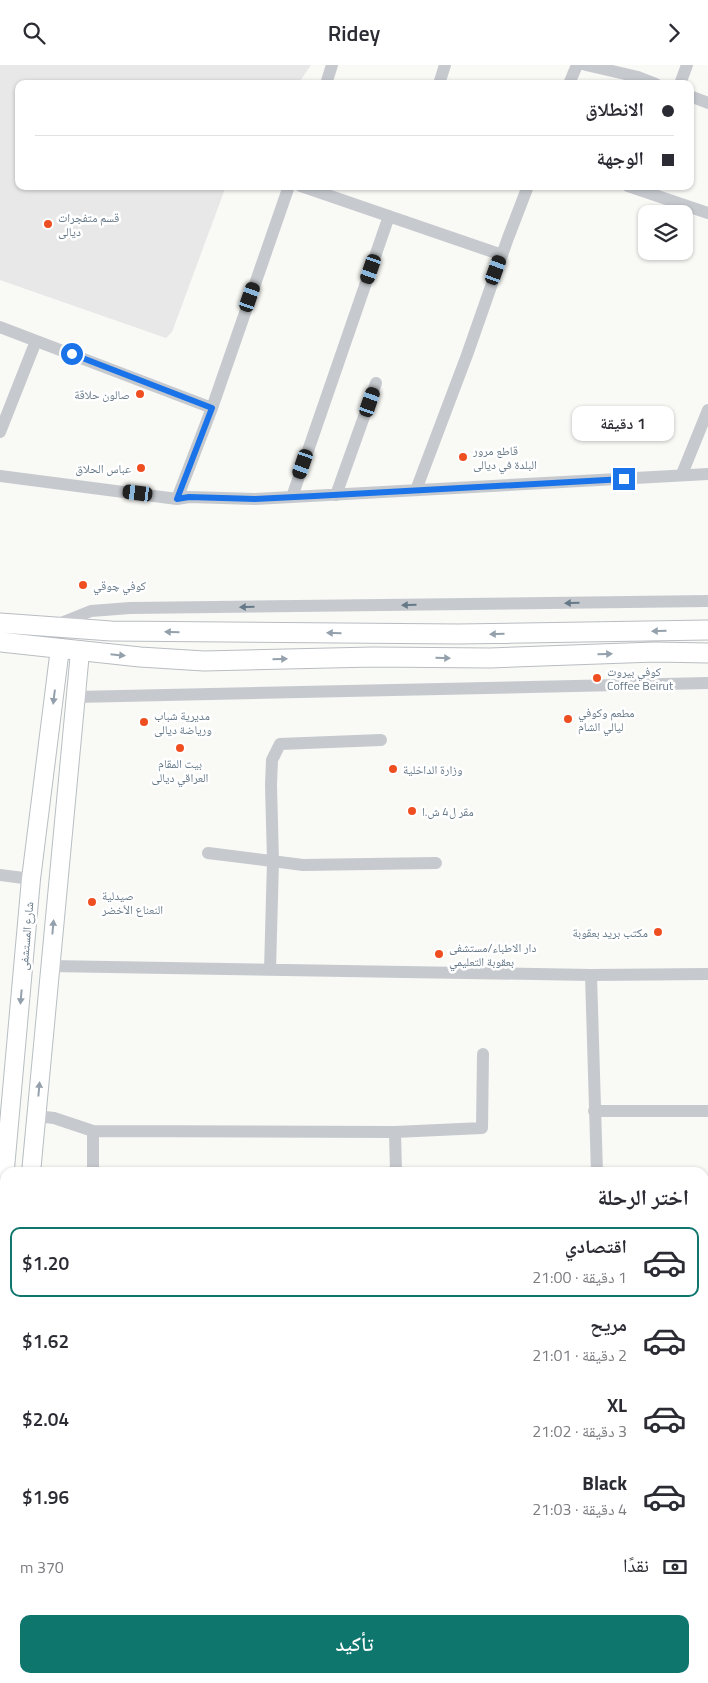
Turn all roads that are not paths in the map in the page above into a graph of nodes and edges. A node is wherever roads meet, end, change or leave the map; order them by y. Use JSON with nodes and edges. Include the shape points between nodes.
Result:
{"nodes":[{"id":1,"x":332,"y":65,"type":"edge"},
{"id":2,"x":445,"y":65,"type":"edge"},
{"id":3,"x":577,"y":65,"type":"edge"},
{"id":4,"x":586,"y":65,"type":"edge"},
{"id":5,"x":686,"y":65,"type":"edge"},
{"id":6,"x":327,"y":80,"type":"edge"},
{"id":7,"x":439,"y":80,"type":"edge"},
{"id":8,"x":571,"y":80,"type":"edge"},
{"id":9,"x":646,"y":80,"type":"edge"},
{"id":10,"x":681,"y":80,"type":"edge"},
{"id":11,"x":694,"y":98,"type":"edge"},
{"id":12,"x":708,"y":103,"type":"edge"},
{"id":13,"x":287,"y":190,"type":"edge"},
{"id":14,"x":313,"y":190,"type":"edge"},
{"id":15,"x":526,"y":190,"type":"edge"},
{"id":16,"x":640,"y":190,"type":"edge"},
{"id":17,"x":708,"y":213,"type":"edge"},
{"id":18,"x":389,"y":216,"type":"junction"},
{"id":19,"x":502,"y":255,"type":"junction"},
{"id":20,"x":0,"y":327,"type":"edge"},
{"id":21,"x":36,"y":341,"type":"junction"},
{"id":22,"x":376,"y":383,"type":"dead end"},
{"id":23,"x":212,"y":408,"type":"junction"},
{"id":24,"x":708,"y":410,"type":"edge"},
{"id":25,"x":0,"y":432,"type":"edge"},
{"id":26,"x":708,"y":473,"type":"edge"},
{"id":27,"x":682,"y":474,"type":"junction"},
{"id":28,"x":0,"y":476,"type":"edge"},
{"id":29,"x":416,"y":490,"type":"junction"},
{"id":30,"x":336,"y":495,"type":"junction"},
{"id":31,"x":292,"y":497,"type":"junction"},
{"id":32,"x":177,"y":499,"type":"junction"},
{"id":33,"x":708,"y":601,"type":"edge"},
{"id":34,"x":0,"y":623,"type":"edge"},
{"id":35,"x":49,"y":627,"type":"junction"},
{"id":36,"x":708,"y":630,"type":"edge"},
{"id":37,"x":0,"y":642,"type":"edge"},
{"id":38,"x":60,"y":649,"type":"junction"},
{"id":39,"x":80,"y":652,"type":"junction"},
{"id":40,"x":708,"y":653,"type":"edge"},
{"id":41,"x":708,"y":683,"type":"edge"},
{"id":42,"x":76,"y":697,"type":"junction"},
{"id":43,"x":381,"y":740,"type":"dead end"},
{"id":44,"x":47,"y":750,"type":"junction"},
{"id":45,"x":70,"y":753,"type":"junction"},
{"id":46,"x":208,"y":853,"type":"dead end"},
{"id":47,"x":273,"y":861,"type":"junction"},
{"id":48,"x":436,"y":863,"type":"dead end"},
{"id":49,"x":0,"y":875,"type":"edge"},
{"id":50,"x":31,"y":879,"type":"junction"},
{"id":51,"x":50,"y":966,"type":"junction"},
{"id":52,"x":270,"y":970,"type":"junction"},
{"id":53,"x":708,"y":974,"type":"edge"},
{"id":54,"x":591,"y":975,"type":"junction"},
{"id":55,"x":483,"y":1054,"type":"dead end"},
{"id":56,"x":594,"y":1111,"type":"junction"},
{"id":57,"x":708,"y":1111,"type":"edge"},
{"id":58,"x":36,"y":1116,"type":"junction"},
{"id":59,"x":93,"y":1131,"type":"junction"},
{"id":60,"x":395,"y":1132,"type":"junction"},
{"id":61,"x":8,"y":1133,"type":"junction"},
{"id":62,"x":34,"y":1136,"type":"junction"},
{"id":63,"x":3,"y":1156,"type":"edge"},
{"id":64,"x":31,"y":1167,"type":"edge"},
{"id":65,"x":93,"y":1167,"type":"edge"},
{"id":66,"x":396,"y":1167,"type":"edge"},
{"id":67,"x":597,"y":1167,"type":"edge"}],
"edges":[{"from":1,"to":6,"type":"street"},
{"from":2,"to":7,"type":"street"},
{"from":3,"to":8,"type":"street"},
{"from":4,"to":9,"type":"street"},
{"from":5,"to":10,"type":"street"},
{"from":11,"to":12,"type":"street"},
{"from":13,"to":23,"type":"street"},
{"from":14,"to":18,"type":"street"},
{"from":15,"to":19,"type":"street"},
{"from":16,"to":17,"type":"street"},
{"from":18,"to":19,"type":"street"},
{"from":18,"to":31,"type":"street"},
{"from":19,"to":29,"type":"street"},
{"from":20,"to":21,"type":"street"},
{"from":21,"to":23,"type":"street"},
{"from":21,"to":25,"type":"street"},
{"from":22,"to":30,"type":"street"},
{"from":23,"to":32,"type":"street"},
{"from":24,"to":27,"type":"street"},
{"from":26,"to":27,"type":"street"},
{"from":27,"to":29,"type":"street"},
{"from":28,"to":32,"type":"street"},
{"from":29,"to":30,"type":"street"},
{"from":30,"to":31,"type":"street"},
{"from":31,"to":32,"type":"street"},
{"from":33,"to":35,"type":"street","one_way":true,"via":[[130,608],[91,611]]},
{"from":34,"to":35,"type":"main road"},
{"from":36,"to":35,"type":"main road","one_way":true,"via":[[458,635],[111,631]]},
{"from":37,"to":38,"type":"main road"},
{"from":38,"to":39,"type":"main road"},
{"from":38,"to":44,"type":"street","name":"شارع المستشفى","one_way":true},
{"from":39,"to":40,"type":"main road","one_way":true,"via":[[204,661],[373,657],[490,659]]},
{"from":39,"to":42,"type":"street"},
{"from":41,"to":42,"type":"street"},
{"from":42,"to":45,"type":"street"},
{"from":43,"to":47,"type":"street","via":[[280,744],[272,760]]},
{"from":44,"to":45,"type":"street","via":[[58,741],[66,745]]},
{"from":44,"to":50,"type":"street","name":"شارع المستشفى"},
{"from":51,"to":45,"type":"street","one_way":true},
{"from":46,"to":47,"type":"street"},
{"from":47,"to":48,"type":"street","via":[[303,865]]},
{"from":47,"to":52,"type":"street"},
{"from":49,"to":50,"type":"street"},
{"from":50,"to":61,"type":"street","name":"شارع المستشفى","one_way":true},
{"from":51,"to":52,"type":"street"},
{"from":58,"to":51,"type":"street","one_way":true},
{"from":52,"to":54,"type":"street"},
{"from":53,"to":54,"type":"street"},
{"from":54,"to":56,"type":"street"},
{"from":55,"to":60,"type":"street","via":[[482,1128]]},
{"from":56,"to":57,"type":"street"},
{"from":56,"to":67,"type":"street"},
{"from":58,"to":59,"type":"street","via":[[54,1118]]},
{"from":58,"to":62,"type":"street"},
{"from":59,"to":60,"type":"street"},
{"from":59,"to":65,"type":"street"},
{"from":60,"to":66,"type":"street"},
{"from":61,"to":62,"type":"street"},
{"from":61,"to":63,"type":"street","name":"شارع المستشفى"},
{"from":62,"to":64,"type":"street"}]}
